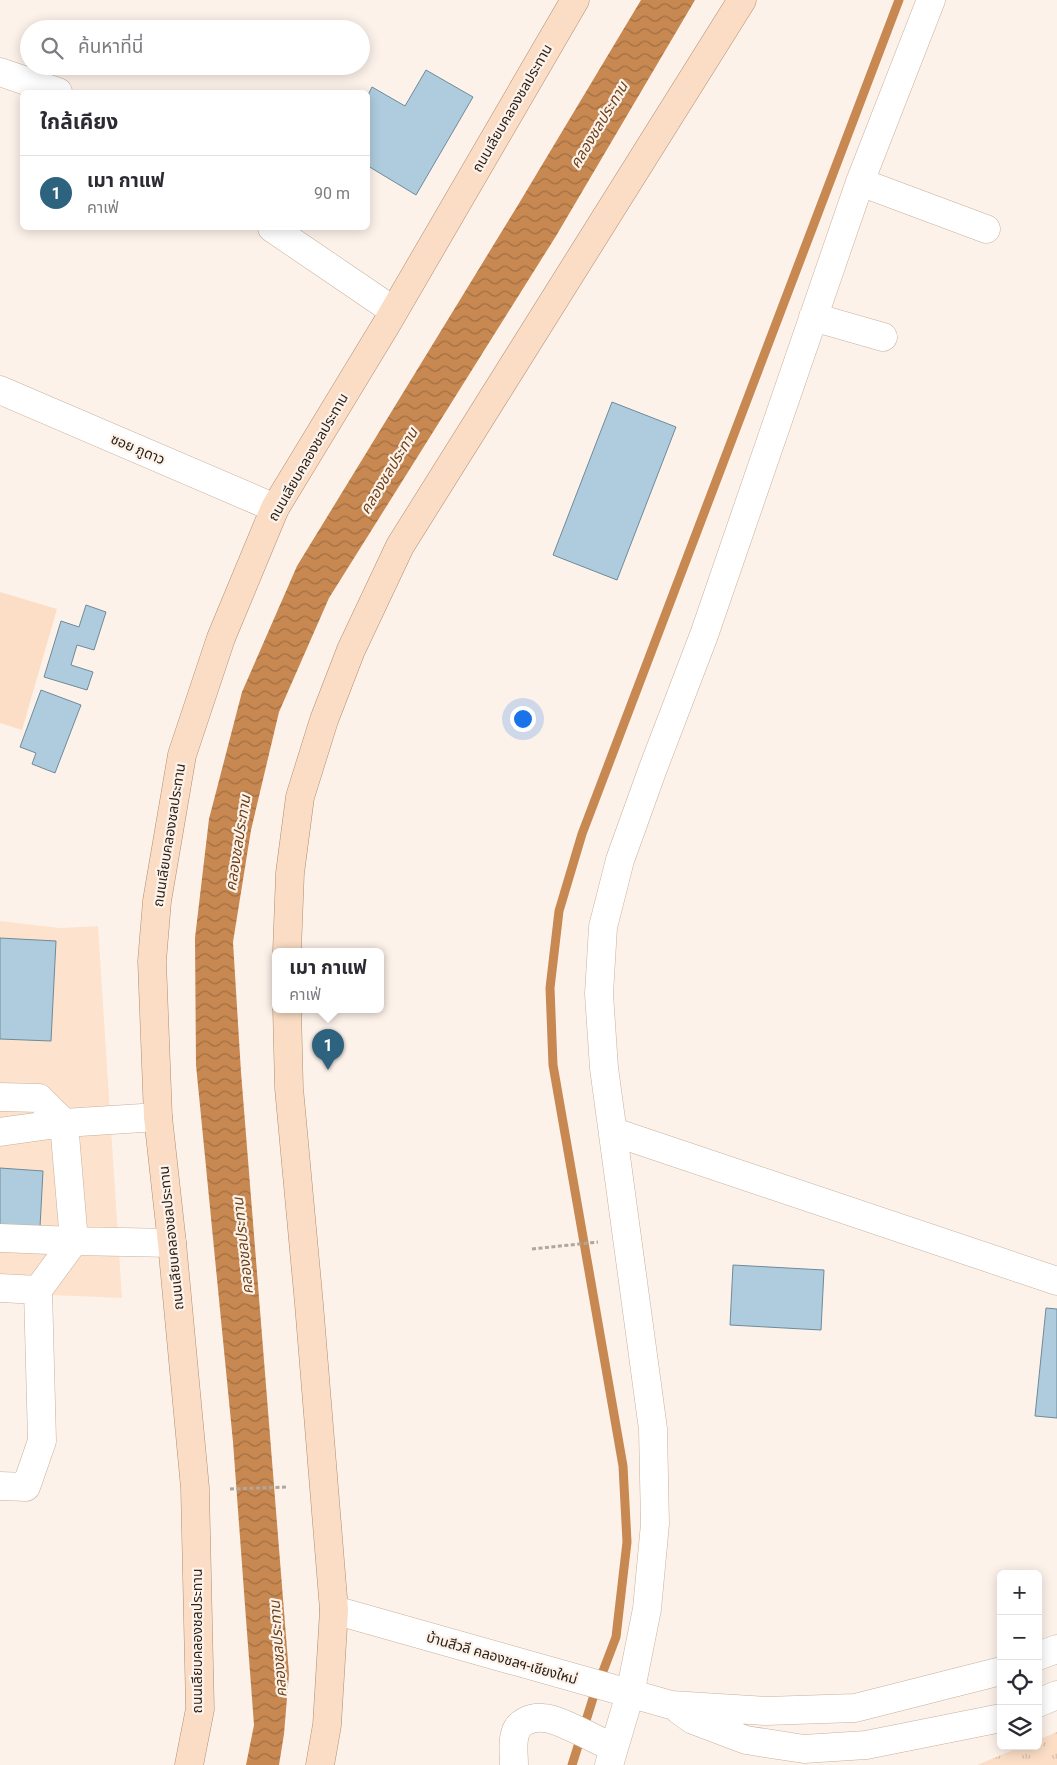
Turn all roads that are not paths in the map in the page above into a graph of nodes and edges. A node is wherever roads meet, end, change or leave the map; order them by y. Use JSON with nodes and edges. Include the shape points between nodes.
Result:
{"nodes":[{"id":1,"x":576,"y":0,"type":"edge"},
{"id":2,"x":742,"y":0,"type":"edge"},
{"id":3,"x":931,"y":0,"type":"edge"},
{"id":4,"x":0,"y":72,"type":"edge"},
{"id":5,"x":52,"y":90,"type":"edge"},
{"id":6,"x":860,"y":182,"type":"junction"},
{"id":7,"x":986,"y":229,"type":"dead end"},
{"id":8,"x":275,"y":230,"type":"edge"},
{"id":9,"x":394,"y":311,"type":"junction"},
{"id":10,"x":813,"y":316,"type":"junction"},
{"id":11,"x":883,"y":336,"type":"dead end"},
{"id":12,"x":0,"y":390,"type":"edge"},
{"id":13,"x":275,"y":508,"type":"junction"},
{"id":14,"x":287,"y":948,"type":"edge"},
{"id":15,"x":286,"y":1013,"type":"edge"},
{"id":16,"x":0,"y":1097,"type":"edge"},
{"id":17,"x":158,"y":1118,"type":"junction"},
{"id":18,"x":64,"y":1123,"type":"junction"},
{"id":19,"x":0,"y":1132,"type":"edge"},
{"id":20,"x":614,"y":1132,"type":"junction"},
{"id":21,"x":0,"y":1238,"type":"edge"},
{"id":22,"x":74,"y":1241,"type":"junction"},
{"id":23,"x":172,"y":1243,"type":"junction"},
{"id":24,"x":1057,"y":1281,"type":"edge"},
{"id":25,"x":0,"y":1288,"type":"edge"},
{"id":26,"x":38,"y":1290,"type":"junction"},
{"id":27,"x":0,"y":1486,"type":"edge"},
{"id":28,"x":334,"y":1610,"type":"junction"},
{"id":29,"x":1057,"y":1649,"type":"edge"},
{"id":30,"x":1042,"y":1655,"type":"edge"},
{"id":31,"x":997,"y":1671,"type":"edge"},
{"id":32,"x":630,"y":1694,"type":"junction"},
{"id":33,"x":1057,"y":1695,"type":"edge"},
{"id":34,"x":1042,"y":1701,"type":"edge"},
{"id":35,"x":671,"y":1706,"type":"junction"},
{"id":36,"x":997,"y":1719,"type":"edge"},
{"id":37,"x":602,"y":1751,"type":"edge"},
{"id":38,"x":189,"y":1765,"type":"edge"},
{"id":39,"x":320,"y":1765,"type":"edge"},
{"id":40,"x":514,"y":1765,"type":"edge"}],
"edges":[{"from":1,"to":9,"type":"main road","name":"ถนนเลียบคลองชลประทาน"},
{"from":2,"to":14,"type":"main road","via":[[400,546],[351,650],[324,720],[300,797],[290,873]]},
{"from":3,"to":6,"type":"street"},
{"from":4,"to":5,"type":"street"},
{"from":6,"to":7,"type":"street"},
{"from":6,"to":10,"type":"street"},
{"from":8,"to":9,"type":"street"},
{"from":9,"to":13,"type":"main road","name":"ถนนเลียบคลองชลประทาน"},
{"from":10,"to":11,"type":"street"},
{"from":10,"to":20,"type":"street","via":[[704,635],[620,860],[603,927],[598,994],[604,1068]]},
{"from":12,"to":13,"type":"street","name":"ซอย ภูดาว"},
{"from":13,"to":17,"type":"main road","name":"ถนนเลียบคลองชลประทาน","via":[[221,638],[182,755],[157,901],[152,961]]},
{"from":15,"to":28,"type":"main road","via":[[289,1088]]},
{"from":16,"to":18,"type":"street","via":[[39,1098]]},
{"from":17,"to":18,"type":"street"},
{"from":17,"to":23,"type":"main road","name":"ถนนเลียบคลองชลประทาน"},
{"from":18,"to":19,"type":"street"},
{"from":18,"to":22,"type":"street"},
{"from":20,"to":24,"type":"street"},
{"from":20,"to":32,"type":"street","via":[[653,1429],[655,1524],[647,1609]]},
{"from":21,"to":22,"type":"street"},
{"from":22,"to":23,"type":"street"},
{"from":22,"to":26,"type":"street"},
{"from":23,"to":38,"type":"main road","name":"ถนนเลียบคลองชลประทาน","via":[[195,1488],[200,1709]]},
{"from":25,"to":26,"type":"street"},
{"from":26,"to":27,"type":"street","via":[[42,1440],[26,1487]]},
{"from":28,"to":32,"type":"street","name":"บ้านสีวลี คลองชลฯ-เชียงใหม่"},
{"from":28,"to":39,"type":"main road","via":[[327,1725]]},
{"from":29,"to":30,"type":"street"},
{"from":31,"to":35,"type":"street","name":"บ้านสีวลี คลองชลฯ-เชียงใหม่","via":[[855,1708],[766,1710]]},
{"from":32,"to":35,"type":"street","name":"บ้านสีวลี คลองชลฯ-เชียงใหม่"},
{"from":32,"to":37,"type":"street"},
{"from":33,"to":34,"type":"street"},
{"from":35,"to":36,"type":"street","name":"บ้านสีวลี คลองชลฯ-เชียงใหม่","via":[[693,1720],[746,1740],[804,1749],[866,1745]]},
{"from":37,"to":40,"type":"street","via":[[544,1718],[533,1718],[523,1722],[515,1733]]}]}
